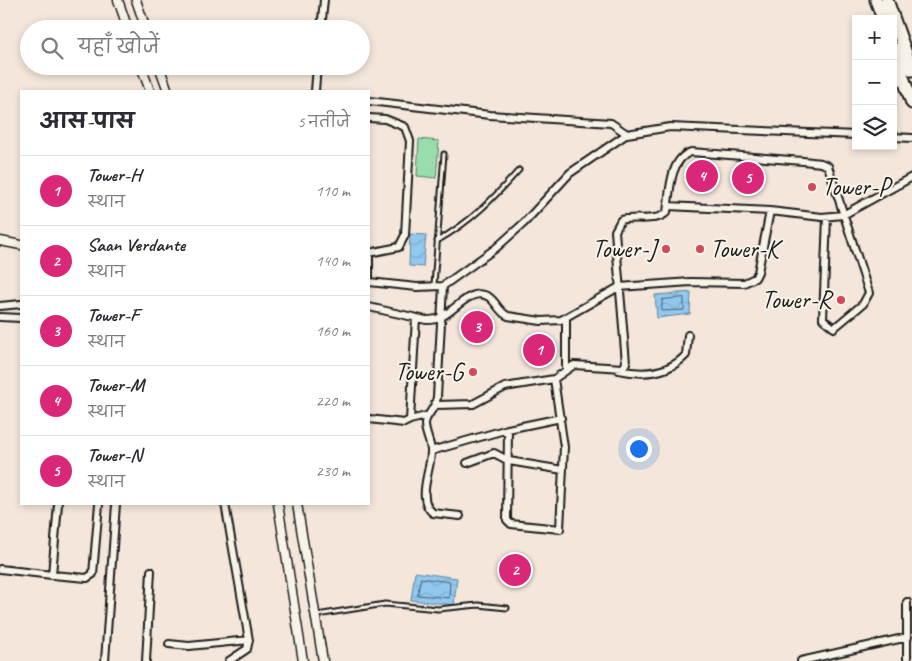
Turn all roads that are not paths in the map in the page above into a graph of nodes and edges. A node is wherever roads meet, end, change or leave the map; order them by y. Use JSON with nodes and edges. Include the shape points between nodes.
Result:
{"nodes":[{"id":1,"x":118,"y":0,"type":"edge"},
{"id":2,"x":136,"y":0,"type":"edge"},
{"id":3,"x":324,"y":0,"type":"edge"},
{"id":4,"x":876,"y":0,"type":"edge"},
{"id":5,"x":887,"y":0,"type":"edge"},
{"id":6,"x":881,"y":15,"type":"edge"},
{"id":7,"x":125,"y":20,"type":"edge"},
{"id":8,"x":143,"y":20,"type":"edge"},
{"id":9,"x":322,"y":20,"type":"edge"},
{"id":10,"x":903,"y":46,"type":"edge"},
{"id":11,"x":912,"y":70,"type":"edge"},
{"id":12,"x":144,"y":75,"type":"edge"},
{"id":13,"x":162,"y":75,"type":"edge"},
{"id":14,"x":316,"y":75,"type":"edge"},
{"id":15,"x":150,"y":90,"type":"edge"},
{"id":16,"x":168,"y":90,"type":"edge"},
{"id":17,"x":315,"y":90,"type":"edge"},
{"id":18,"x":370,"y":101,"type":"edge"},
{"id":19,"x":912,"y":103,"type":"edge"},
{"id":20,"x":370,"y":118,"type":"edge"},
{"id":21,"x":627,"y":134,"type":"junction"},
{"id":22,"x":852,"y":135,"type":"edge"},
{"id":23,"x":897,"y":137,"type":"edge"},
{"id":24,"x":912,"y":138,"type":"edge"},
{"id":25,"x":444,"y":154,"type":"dead end"},
{"id":26,"x":520,"y":170,"type":"dead end"},
{"id":27,"x":912,"y":177,"type":"edge"},
{"id":28,"x":668,"y":206,"type":"junction"},
{"id":29,"x":770,"y":211,"type":"junction"},
{"id":30,"x":843,"y":215,"type":"junction"},
{"id":31,"x":827,"y":216,"type":"junction"},
{"id":32,"x":0,"y":241,"type":"edge"},
{"id":33,"x":437,"y":241,"type":"junction"},
{"id":34,"x":20,"y":245,"type":"edge"},
{"id":35,"x":370,"y":253,"type":"edge"},
{"id":36,"x":370,"y":282,"type":"edge"},
{"id":37,"x":443,"y":286,"type":"junction"},
{"id":38,"x":619,"y":287,"type":"junction"},
{"id":39,"x":434,"y":288,"type":"junction"},
{"id":40,"x":20,"y":304,"type":"edge"},
{"id":41,"x":0,"y":306,"type":"edge"},
{"id":42,"x":370,"y":307,"type":"edge"},
{"id":43,"x":0,"y":317,"type":"edge"},
{"id":44,"x":442,"y":317,"type":"junction"},
{"id":45,"x":20,"y":318,"type":"edge"},
{"id":46,"x":416,"y":318,"type":"junction"},
{"id":47,"x":566,"y":318,"type":"junction"},
{"id":48,"x":688,"y":336,"type":"dead end"},
{"id":49,"x":618,"y":369,"type":"junction"},
{"id":50,"x":566,"y":370,"type":"junction"},
{"id":51,"x":554,"y":379,"type":"junction"},
{"id":52,"x":436,"y":405,"type":"junction"},
{"id":53,"x":426,"y":416,"type":"junction"},
{"id":54,"x":561,"y":418,"type":"junction"},
{"id":55,"x":370,"y":419,"type":"edge"},
{"id":56,"x":410,"y":420,"type":"junction"},
{"id":57,"x":508,"y":429,"type":"junction"},
{"id":58,"x":431,"y":451,"type":"junction"},
{"id":59,"x":508,"y":460,"type":"junction"},
{"id":60,"x":467,"y":464,"type":"dead end"},
{"id":61,"x":563,"y":470,"type":"junction"},
{"id":62,"x":58,"y":505,"type":"edge"},
{"id":63,"x":99,"y":505,"type":"edge"},
{"id":64,"x":116,"y":505,"type":"edge"},
{"id":65,"x":225,"y":505,"type":"edge"},
{"id":66,"x":278,"y":505,"type":"edge"},
{"id":67,"x":297,"y":505,"type":"edge"},
{"id":68,"x":460,"y":516,"type":"dead end"},
{"id":69,"x":0,"y":569,"type":"edge"},
{"id":70,"x":151,"y":571,"type":"dead end"},
{"id":71,"x":52,"y":576,"type":"junction"},
{"id":72,"x":907,"y":602,"type":"dead end"},
{"id":73,"x":507,"y":608,"type":"dead end"},
{"id":74,"x":316,"y":615,"type":"junction"},
{"id":75,"x":910,"y":619,"type":"edge"},
{"id":76,"x":908,"y":637,"type":"junction"},
{"id":77,"x":249,"y":640,"type":"junction"},
{"id":78,"x":169,"y":644,"type":"dead end"},
{"id":79,"x":909,"y":656,"type":"edge"},
{"id":80,"x":106,"y":661,"type":"edge"},
{"id":81,"x":146,"y":661,"type":"edge"},
{"id":82,"x":229,"y":661,"type":"edge"},
{"id":83,"x":303,"y":661,"type":"edge"},
{"id":84,"x":323,"y":661,"type":"edge"},
{"id":85,"x":801,"y":661,"type":"edge"}],
"edges":[{"from":1,"to":7,"type":"street"},
{"from":2,"to":8,"type":"street"},
{"from":3,"to":9,"type":"street"},
{"from":4,"to":6,"type":"highway"},
{"from":5,"to":10,"type":"highway"},
{"from":10,"to":11,"type":"highway"},
{"from":10,"to":19,"type":"highway"},
{"from":12,"to":15,"type":"street"},
{"from":13,"to":16,"type":"street"},
{"from":14,"to":17,"type":"street"},
{"from":18,"to":21,"type":"street","via":[[490,115],[611,123]]},
{"from":20,"to":35,"type":"street","via":[[386,119],[406,128],[410,141],[405,234],[398,247]]},
{"from":21,"to":22,"type":"street","via":[[670,127]]},
{"from":21,"to":37,"type":"street","via":[[570,173],[496,248]]},
{"from":23,"to":24,"type":"street"},
{"from":25,"to":33,"type":"lane"},
{"from":26,"to":33,"type":"lane","via":[[479,213]]},
{"from":27,"to":30,"type":"street"},
{"from":28,"to":29,"type":"street"},
{"from":28,"to":30,"type":"street","via":[[675,168],[680,158],[691,152],[822,163],[832,174]]},
{"from":28,"to":38,"type":"street","via":[[664,216],[629,217],[618,224],[615,231]]},
{"from":29,"to":31,"type":"street"},
{"from":29,"to":38,"type":"street","via":[[760,265],[755,278],[750,281]]},
{"from":30,"to":31,"type":"street"},
{"from":30,"to":31,"type":"street","via":[[869,293],[863,304],[834,328],[823,319]]},
{"from":32,"to":34,"type":"street"},
{"from":33,"to":39,"type":"lane"},
{"from":36,"to":39,"type":"street"},
{"from":37,"to":39,"type":"street"},
{"from":37,"to":44,"type":"street"},
{"from":38,"to":47,"type":"street"},
{"from":38,"to":49,"type":"street","via":[[626,363]]},
{"from":40,"to":41,"type":"street"},
{"from":42,"to":46,"type":"street"},
{"from":43,"to":45,"type":"street"},
{"from":44,"to":46,"type":"street"},
{"from":44,"to":47,"type":"street","via":[[470,296],[482,295],[508,316],[552,322]]},
{"from":44,"to":52,"type":"street"},
{"from":46,"to":56,"type":"street"},
{"from":47,"to":50,"type":"street"},
{"from":48,"to":49,"type":"street","via":[[686,356],[665,368],[636,374]]},
{"from":49,"to":50,"type":"street","via":[[578,365]]},
{"from":50,"to":51,"type":"street"},
{"from":51,"to":52,"type":"street","via":[[505,387],[472,404]]},
{"from":51,"to":54,"type":"street"},
{"from":52,"to":53,"type":"street"},
{"from":53,"to":56,"type":"street"},
{"from":53,"to":58,"type":"street"},
{"from":54,"to":57,"type":"street"},
{"from":54,"to":61,"type":"street"},
{"from":55,"to":56,"type":"street","via":[[404,423]]},
{"from":57,"to":58,"type":"street"},
{"from":57,"to":59,"type":"street"},
{"from":58,"to":68,"type":"street","via":[[425,491],[429,510]]},
{"from":59,"to":60,"type":"street","via":[[490,453]]},
{"from":59,"to":61,"type":"street"},
{"from":59,"to":61,"type":"street","via":[[507,520],[511,524],[560,529]]},
{"from":62,"to":71,"type":"street"},
{"from":63,"to":71,"type":"street","via":[[93,574],[87,578]]},
{"from":64,"to":80,"type":"street"},
{"from":65,"to":77,"type":"street"},
{"from":66,"to":83,"type":"street"},
{"from":67,"to":74,"type":"street"},
{"from":69,"to":71,"type":"street"},
{"from":70,"to":81,"type":"street"},
{"from":72,"to":75,"type":"street"},
{"from":73,"to":74,"type":"lane","via":[[487,605],[438,609],[385,604]]},
{"from":74,"to":84,"type":"street"},
{"from":75,"to":76,"type":"street"},
{"from":76,"to":79,"type":"street"},
{"from":76,"to":85,"type":"street"},
{"from":77,"to":78,"type":"street","via":[[189,646]]},
{"from":77,"to":82,"type":"street","via":[[247,648]]}]}
